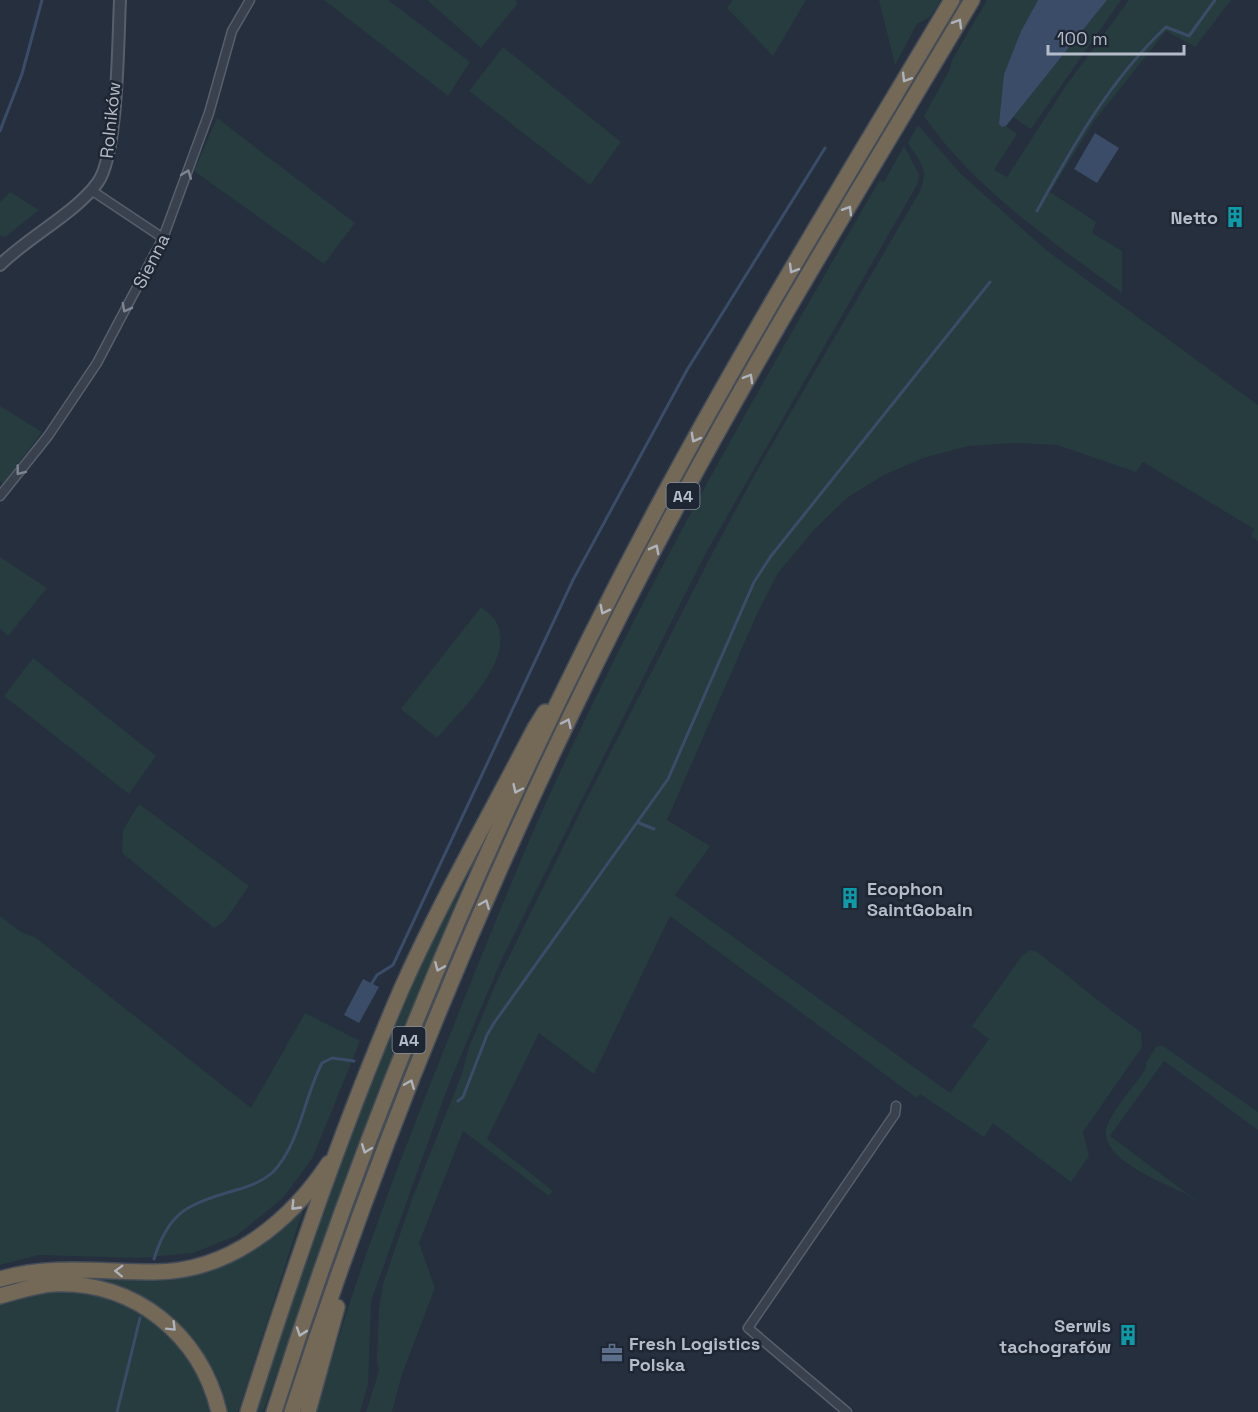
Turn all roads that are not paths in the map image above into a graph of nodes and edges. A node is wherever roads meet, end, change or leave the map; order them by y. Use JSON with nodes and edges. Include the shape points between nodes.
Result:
{"nodes":[{"id":1,"x":120,"y":0,"type":"edge"},
{"id":2,"x":249,"y":0,"type":"edge"},
{"id":3,"x":952,"y":0,"type":"edge"},
{"id":4,"x":972,"y":0,"type":"edge"},
{"id":5,"x":91,"y":190,"type":"junction"},
{"id":6,"x":165,"y":234,"type":"junction"},
{"id":7,"x":0,"y":265,"type":"edge"},
{"id":8,"x":0,"y":496,"type":"edge"},
{"id":9,"x":569,"y":679,"type":"junction"},
{"id":10,"x":896,"y":1106,"type":"dead end"},
{"id":11,"x":342,"y":1143,"type":"junction"},
{"id":12,"x":373,"y":1178,"type":"junction"},
{"id":13,"x":0,"y":1279,"type":"edge"},
{"id":14,"x":0,"y":1296,"type":"edge"},
{"id":15,"x":219,"y":1412,"type":"edge"},
{"id":16,"x":248,"y":1412,"type":"edge"},
{"id":17,"x":274,"y":1412,"type":"edge"},
{"id":18,"x":292,"y":1412,"type":"edge"},
{"id":19,"x":308,"y":1412,"type":"edge"},
{"id":20,"x":847,"y":1412,"type":"edge"}],
"edges":[{"from":1,"to":5,"type":"street","name":"Rolników","via":[[109,153],[103,173]]},
{"from":6,"to":2,"type":"street","name":"Sienna","one_way":true,"via":[[209,113],[232,32]]},
{"from":3,"to":9,"type":"highway","number":"A4","one_way":true,"via":[[711,410]]},
{"from":12,"to":4,"type":"highway","number":"A4","one_way":true,"via":[[460,959],[577,702],[716,436]]},
{"from":5,"to":6,"type":"street"},
{"from":5,"to":7,"type":"street","name":"Rolników"},
{"from":6,"to":8,"type":"street","name":"Sienna","one_way":true,"via":[[97,363],[48,436]]},
{"from":9,"to":11,"type":"highway","via":[[535,728],[427,934]]},
{"from":9,"to":17,"type":"highway","number":"A4","one_way":true,"via":[[490,849],[404,1050],[334,1236]]},
{"from":10,"to":20,"type":"street","via":[[895,1114],[842,1194],[748,1328]]},
{"from":11,"to":13,"type":"highway","one_way":true,"via":[[306,1195],[275,1226],[214,1261],[158,1272],[54,1269]]},
{"from":11,"to":16,"type":"highway"},
{"from":12,"to":18,"type":"highway","number":"A4"},
{"from":12,"to":19,"type":"highway"},
{"from":14,"to":15,"type":"highway","one_way":true,"via":[[54,1284],[81,1285],[108,1290],[149,1309],[167,1322],[199,1360]]}]}
